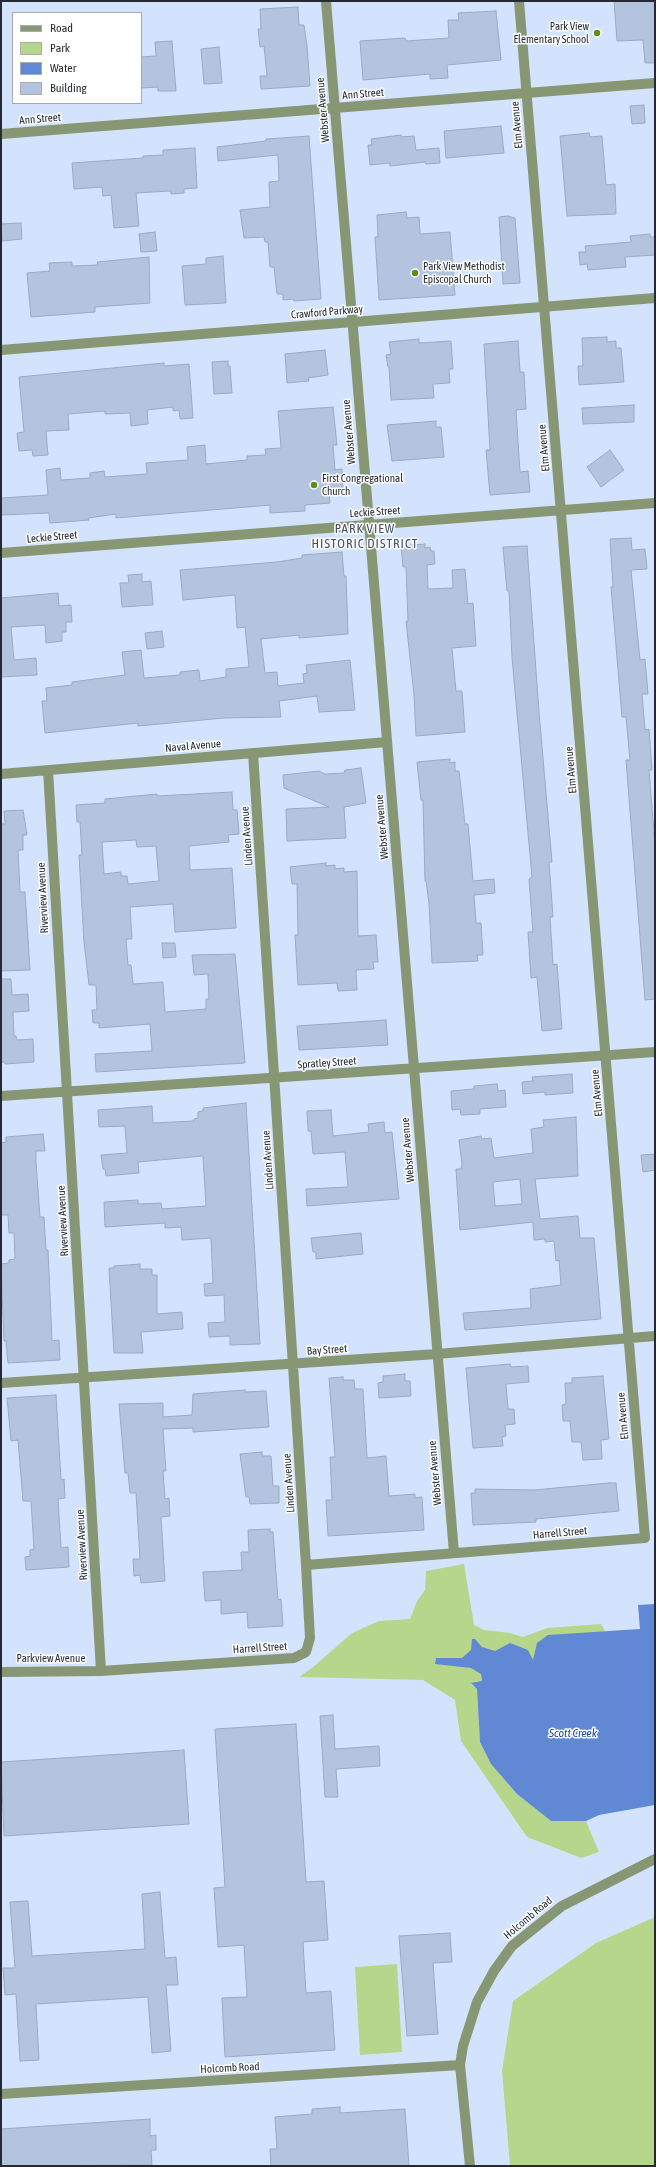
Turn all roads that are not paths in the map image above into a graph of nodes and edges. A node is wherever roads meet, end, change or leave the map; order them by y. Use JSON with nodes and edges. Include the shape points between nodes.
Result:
{"nodes":[{"id":1,"x":326,"y":1,"type":"edge"},
{"id":2,"x":519,"y":1,"type":"edge"},
{"id":3,"x":655,"y":83,"type":"edge"},
{"id":4,"x":527,"y":93,"type":"junction"},
{"id":5,"x":335,"y":108,"type":"junction"},
{"id":6,"x":1,"y":134,"type":"edge"},
{"id":7,"x":655,"y":298,"type":"edge"},
{"id":8,"x":544,"y":307,"type":"junction"},
{"id":9,"x":352,"y":322,"type":"junction"},
{"id":10,"x":1,"y":350,"type":"edge"},
{"id":11,"x":655,"y":503,"type":"edge"},
{"id":12,"x":561,"y":510,"type":"junction"},
{"id":13,"x":368,"y":524,"type":"junction"},
{"id":14,"x":1,"y":553,"type":"edge"},
{"id":15,"x":387,"y":742,"type":"junction"},
{"id":16,"x":253,"y":753,"type":"junction"},
{"id":17,"x":48,"y":770,"type":"junction"},
{"id":18,"x":1,"y":774,"type":"edge"},
{"id":19,"x":655,"y":1052,"type":"edge"},
{"id":20,"x":606,"y":1056,"type":"junction"},
{"id":21,"x":414,"y":1069,"type":"junction"},
{"id":22,"x":274,"y":1079,"type":"junction"},
{"id":23,"x":67,"y":1092,"type":"junction"},
{"id":24,"x":1,"y":1096,"type":"edge"},
{"id":25,"x":655,"y":1336,"type":"edge"},
{"id":26,"x":629,"y":1338,"type":"junction"},
{"id":27,"x":437,"y":1354,"type":"junction"},
{"id":28,"x":293,"y":1364,"type":"junction"},
{"id":29,"x":84,"y":1379,"type":"junction"},
{"id":30,"x":1,"y":1383,"type":"edge"},
{"id":31,"x":645,"y":1538,"type":"joint"},
{"id":32,"x":454,"y":1553,"type":"junction"},
{"id":33,"x":306,"y":1565,"type":"junction"},
{"id":34,"x":1,"y":1672,"type":"edge"},
{"id":35,"x":101,"y":1672,"type":"junction"},
{"id":36,"x":655,"y":1859,"type":"edge"},
{"id":37,"x":460,"y":2065,"type":"junction"},
{"id":38,"x":1,"y":2094,"type":"edge"},
{"id":39,"x":470,"y":2166,"type":"edge"}],
"edges":[{"from":1,"to":5,"type":"street","name":"Webster Avenue"},
{"from":2,"to":4,"type":"street","name":"Elm Avenue"},
{"from":3,"to":4,"type":"street","name":"Ann Street"},
{"from":4,"to":5,"type":"street","name":"Ann Street"},
{"from":4,"to":8,"type":"street","name":"Elm Avenue"},
{"from":5,"to":6,"type":"street","name":"Ann Street"},
{"from":5,"to":9,"type":"street","name":"Webster Avenue"},
{"from":7,"to":8,"type":"street","name":"Crawford Parkway"},
{"from":8,"to":9,"type":"street","name":"Crawford Parkway"},
{"from":8,"to":12,"type":"street","name":"Elm Avenue"},
{"from":9,"to":10,"type":"street","name":"Crawford Parkway"},
{"from":9,"to":13,"type":"street","name":"Webster Avenue"},
{"from":11,"to":12,"type":"street","name":"Leckie Street"},
{"from":12,"to":13,"type":"street","name":"Leckie Street"},
{"from":12,"to":20,"type":"street","name":"Elm Avenue"},
{"from":13,"to":14,"type":"street","name":"Leckie Street"},
{"from":13,"to":15,"type":"street","name":"Webster Avenue"},
{"from":15,"to":16,"type":"street","name":"Naval Avenue"},
{"from":15,"to":21,"type":"street","name":"Webster Avenue"},
{"from":16,"to":17,"type":"street","name":"Naval Avenue"},
{"from":16,"to":22,"type":"street","name":"Linden Avenue"},
{"from":17,"to":18,"type":"street","name":"Naval Avenue"},
{"from":17,"to":23,"type":"street","name":"Riverview Avenue"},
{"from":19,"to":20,"type":"street","name":"Spratley Street"},
{"from":20,"to":21,"type":"street","name":"Spratley Street"},
{"from":20,"to":26,"type":"street","name":"Elm Avenue"},
{"from":21,"to":22,"type":"street","name":"Spratley Street"},
{"from":21,"to":27,"type":"street","name":"Webster Avenue"},
{"from":22,"to":23,"type":"street","name":"Spratley Street"},
{"from":22,"to":28,"type":"street","name":"Linden Avenue"},
{"from":23,"to":24,"type":"street","name":"Spratley Street"},
{"from":23,"to":29,"type":"street","name":"Riverview Avenue"},
{"from":25,"to":26,"type":"street","name":"Bay Street"},
{"from":26,"to":27,"type":"street","name":"Bay Street"},
{"from":26,"to":31,"type":"street","name":"Elm Avenue"},
{"from":27,"to":28,"type":"street","name":"Bay Street"},
{"from":27,"to":32,"type":"street","name":"Webster Avenue"},
{"from":28,"to":29,"type":"street","name":"Bay Street"},
{"from":28,"to":33,"type":"street","name":"Linden Avenue"},
{"from":29,"to":30,"type":"street","name":"Bay Street"},
{"from":29,"to":35,"type":"street","name":"Riverview Avenue"},
{"from":31,"to":32,"type":"street","name":"Harrell Street"},
{"from":32,"to":33,"type":"street"},
{"from":33,"to":35,"type":"street","name":"Harrell Street","via":[[310,1638],[306,1652],[294,1658]]},
{"from":34,"to":35,"type":"street","name":"Parkview Avenue"},
{"from":36,"to":37,"type":"street","name":"Holcomb Road","via":[[562,1906],[512,1946],[494,1970],[477,2002],[463,2046]]},
{"from":37,"to":38,"type":"street","name":"Holcomb Road"},
{"from":37,"to":39,"type":"street","name":"Holcomb Road"}]}
